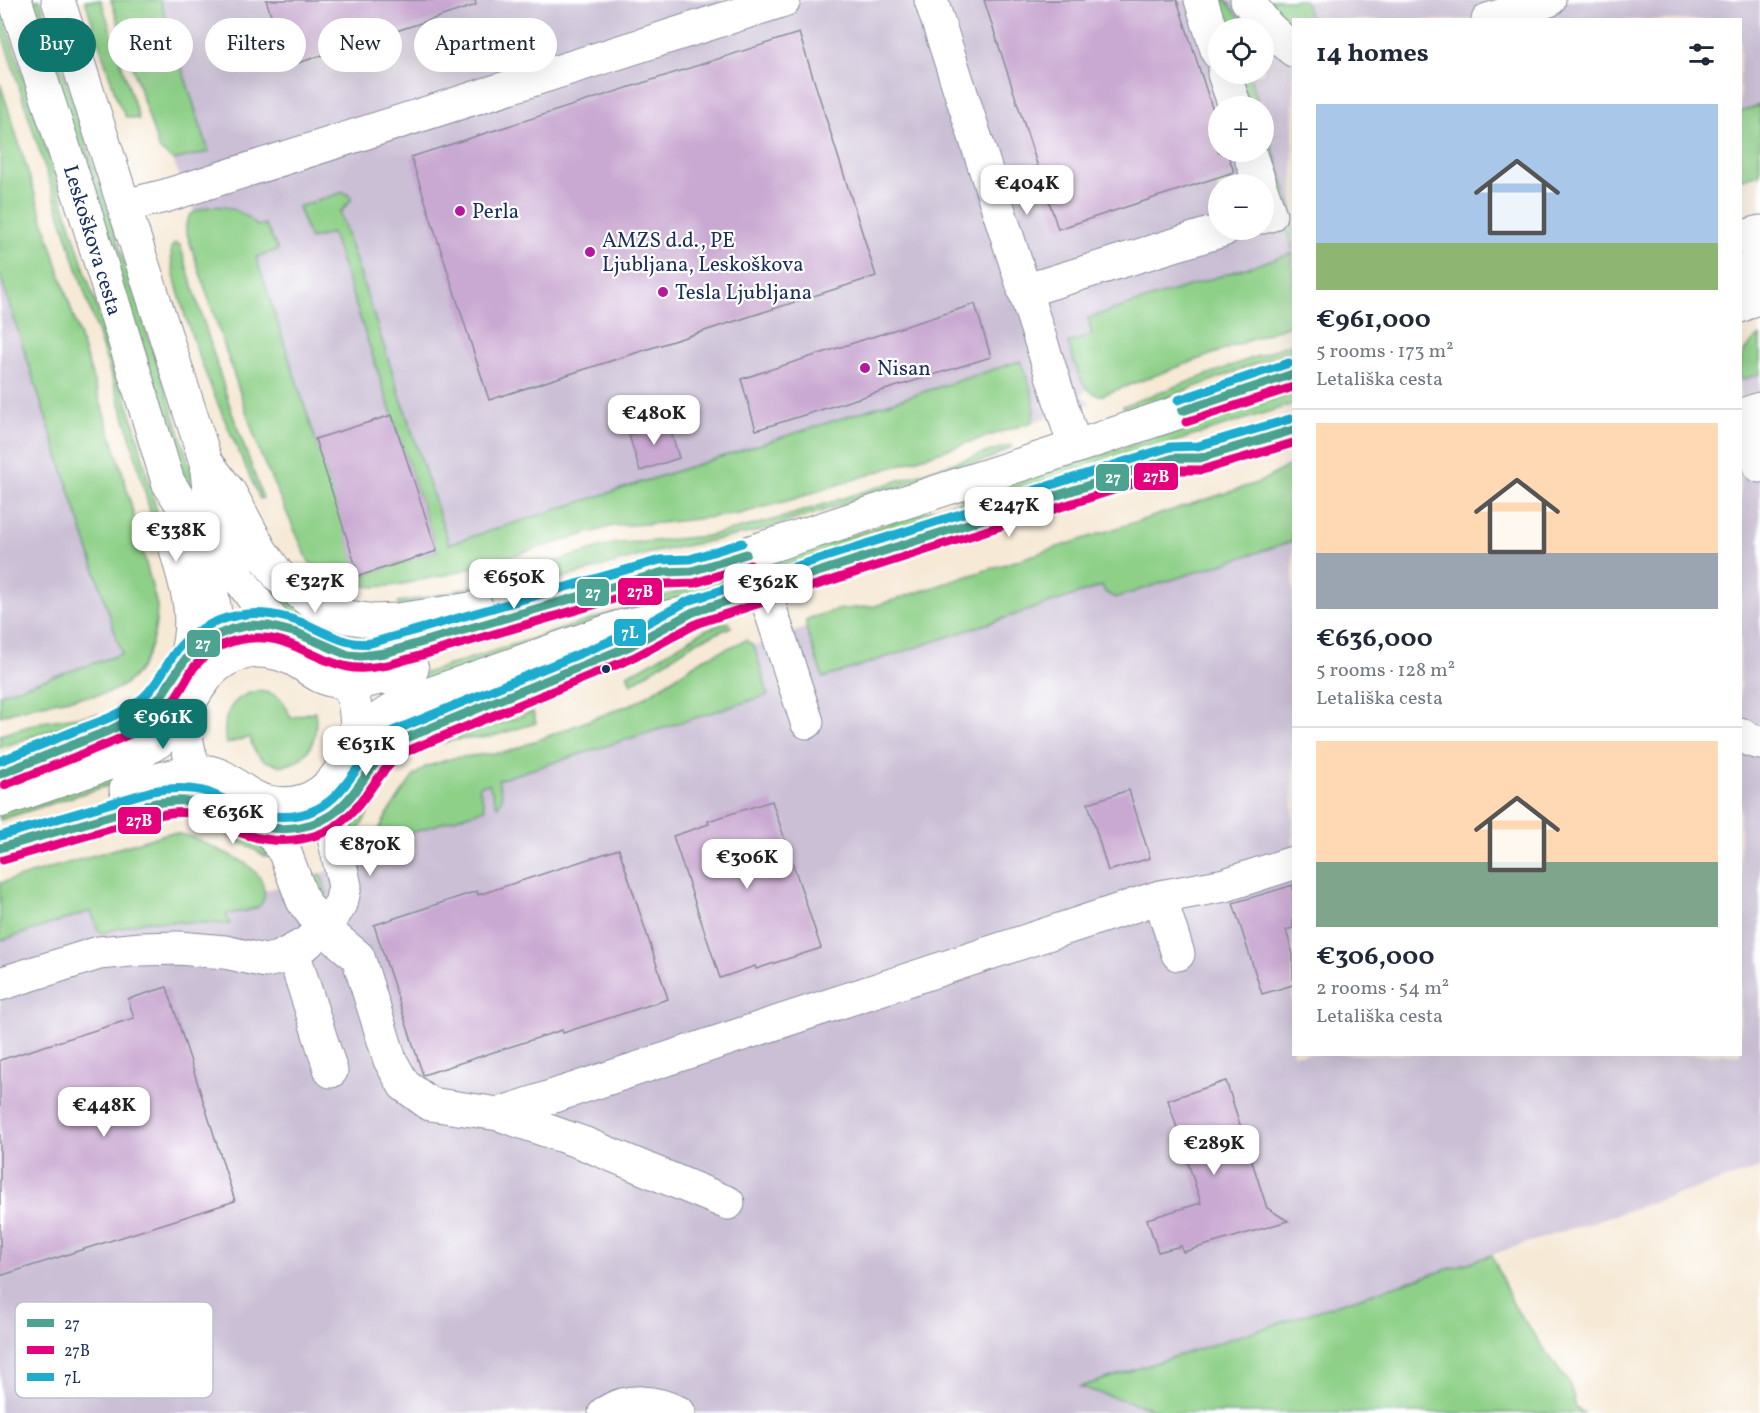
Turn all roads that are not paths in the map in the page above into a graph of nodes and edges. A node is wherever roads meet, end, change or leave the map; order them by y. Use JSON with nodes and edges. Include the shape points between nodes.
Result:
{"nodes":[{"id":1,"x":15,"y":0,"type":"edge"},
{"id":2,"x":58,"y":0,"type":"edge"},
{"id":3,"x":784,"y":0,"type":"edge"},
{"id":4,"x":931,"y":0,"type":"edge"},
{"id":5,"x":1201,"y":0,"type":"edge"},
{"id":6,"x":1247,"y":0,"type":"edge"},
{"id":7,"x":1549,"y":0,"type":"edge"},
{"id":8,"x":1494,"y":18,"type":"edge"},
{"id":9,"x":1208,"y":22,"type":"edge"},
{"id":10,"x":1288,"y":45,"type":"edge"},
{"id":11,"x":124,"y":206,"type":"junction"},
{"id":12,"x":1760,"y":211,"type":"edge"},
{"id":13,"x":1742,"y":216,"type":"edge"},
{"id":14,"x":1760,"y":232,"type":"edge"},
{"id":15,"x":1208,"y":235,"type":"edge"},
{"id":16,"x":1742,"y":237,"type":"edge"},
{"id":17,"x":1760,"y":264,"type":"edge"},
{"id":18,"x":1742,"y":272,"type":"edge"},
{"id":19,"x":1024,"y":291,"type":"junction"},
{"id":20,"x":1760,"y":296,"type":"edge"},
{"id":21,"x":1742,"y":305,"type":"edge"},
{"id":22,"x":1292,"y":374,"type":"edge"},
{"id":23,"x":1760,"y":409,"type":"edge"},
{"id":24,"x":1292,"y":411,"type":"edge"},
{"id":25,"x":1292,"y":430,"type":"edge"},
{"id":26,"x":1075,"y":447,"type":"junction"},
{"id":27,"x":1174,"y":458,"type":"junction"},
{"id":28,"x":206,"y":462,"type":"junction"},
{"id":29,"x":1760,"y":466,"type":"edge"},
{"id":30,"x":168,"y":482,"type":"junction"},
{"id":31,"x":692,"y":571,"type":"junction"},
{"id":32,"x":764,"y":590,"type":"junction"},
{"id":33,"x":693,"y":612,"type":"junction"},
{"id":34,"x":507,"y":618,"type":"junction"},
{"id":35,"x":278,"y":627,"type":"junction"},
{"id":36,"x":217,"y":634,"type":"junction"},
{"id":37,"x":331,"y":650,"type":"junction"},
{"id":38,"x":198,"y":665,"type":"junction"},
{"id":39,"x":349,"y":682,"type":"junction"},
{"id":40,"x":185,"y":718,"type":"junction"},
{"id":41,"x":807,"y":722,"type":"dead end"},
{"id":42,"x":1742,"y":735,"type":"edge"},
{"id":43,"x":355,"y":740,"type":"junction"},
{"id":44,"x":1760,"y":743,"type":"edge"},
{"id":45,"x":194,"y":772,"type":"junction"},
{"id":46,"x":0,"y":774,"type":"edge"},
{"id":47,"x":0,"y":801,"type":"edge"},
{"id":48,"x":330,"y":801,"type":"junction"},
{"id":49,"x":217,"y":808,"type":"junction"},
{"id":50,"x":0,"y":828,"type":"edge"},
{"id":51,"x":268,"y":828,"type":"junction"},
{"id":52,"x":0,"y":848,"type":"edge"},
{"id":53,"x":1292,"y":863,"type":"edge"},
{"id":54,"x":1160,"y":897,"type":"junction"},
{"id":55,"x":332,"y":916,"type":"junction"},
{"id":56,"x":293,"y":952,"type":"junction"},
{"id":57,"x":1178,"y":954,"type":"dead end"},
{"id":58,"x":0,"y":984,"type":"edge"},
{"id":59,"x":331,"y":1071,"type":"dead end"},
{"id":60,"x":499,"y":1114,"type":"junction"},
{"id":61,"x":728,"y":1203,"type":"dead end"},
{"id":62,"x":605,"y":1412,"type":"edge"},
{"id":63,"x":680,"y":1413,"type":"edge"}],
"edges":[{"from":1,"to":30,"type":"main road","name":"Leskoškova cesta"},
{"from":2,"to":11,"type":"main road","name":"Leskoškova cesta"},
{"from":3,"to":11,"type":"main road"},
{"from":4,"to":19,"type":"main road"},
{"from":5,"to":9,"type":"main road"},
{"from":6,"to":10,"type":"main road"},
{"from":7,"to":8,"type":"main road"},
{"from":11,"to":28,"type":"main road","name":"Leskoškova cesta"},
{"from":12,"to":13,"type":"main road"},
{"from":14,"to":16,"type":"main road"},
{"from":15,"to":19,"type":"main road"},
{"from":17,"to":18,"type":"main road"},
{"from":19,"to":26,"type":"main road"},
{"from":20,"to":21,"type":"main road"},
{"from":22,"to":26,"type":"main road"},
{"from":23,"to":29,"type":"main road","via":[[1744,414]]},
{"from":24,"to":27,"type":"main road","via":[[1192,444]]},
{"from":25,"to":27,"type":"main road","via":[[1200,458]]},
{"from":26,"to":31,"type":"main road"},
{"from":27,"to":32,"type":"main road"},
{"from":28,"to":34,"type":"main road","name":"Leskoškova cesta","via":[[230,493],[279,576],[311,602],[364,620],[397,620],[474,607]]},
{"from":28,"to":35,"type":"main road","name":"Leskoškova cesta","via":[[210,498],[239,578]]},
{"from":30,"to":36,"type":"main road","name":"Leskoškova cesta","via":[[186,511],[211,587]]},
{"from":30,"to":38,"type":"main road","name":"Leskoškova cesta","via":[[168,520],[188,594]]},
{"from":31,"to":34,"type":"main road","via":[[663,572]]},
{"from":31,"to":39,"type":"main road","via":[[669,589],[392,675]]},
{"from":32,"to":33,"type":"main road"},
{"from":32,"to":41,"type":"main road"},
{"from":33,"to":43,"type":"main road","via":[[620,627],[421,696],[389,711]]},
{"from":33,"to":48,"type":"main road","via":[[630,646],[397,742],[382,754],[346,803]]},
{"from":34,"to":37,"type":"main road","via":[[370,656]]},
{"from":35,"to":36,"type":"main road","via":[[252,625]]},
{"from":35,"to":37,"type":"main road"},
{"from":36,"to":38,"type":"main road","via":[[203,643]]},
{"from":37,"to":39,"type":"main road"},
{"from":38,"to":39,"type":"main road","via":[[241,653],[266,651],[288,657],[323,678]]},
{"from":38,"to":40,"type":"main road","via":[[195,694]]},
{"from":38,"to":46,"type":"main road","via":[[174,678],[154,704],[129,722]]},
{"from":39,"to":43,"type":"main road"},
{"from":40,"to":45,"type":"main road"},
{"from":40,"to":47,"type":"main road","via":[[139,753]]},
{"from":42,"to":44,"type":"main road"},
{"from":43,"to":48,"type":"main road"},
{"from":45,"to":48,"type":"main road","via":[[215,773],[265,802],[308,800],[318,795]]},
{"from":45,"to":49,"type":"main road"},
{"from":45,"to":50,"type":"main road"},
{"from":48,"to":51,"type":"main road","via":[[307,825]]},
{"from":48,"to":55,"type":"main road","via":[[345,885]]},
{"from":49,"to":51,"type":"main road"},
{"from":49,"to":52,"type":"main road","via":[[187,800],[155,803]]},
{"from":51,"to":55,"type":"main road","via":[[285,853],[303,901]]},
{"from":53,"to":54,"type":"main road","via":[[1225,885]]},
{"from":54,"to":57,"type":"main road"},
{"from":54,"to":60,"type":"main road"},
{"from":55,"to":56,"type":"main road"},
{"from":55,"to":60,"type":"main road","via":[[358,957],[390,1060],[404,1085],[430,1104]]},
{"from":56,"to":58,"type":"main road","via":[[265,961],[179,948],[99,953]]},
{"from":56,"to":59,"type":"main road"},
{"from":60,"to":61,"type":"main road","via":[[583,1143]]},
{"from":62,"to":63,"type":"main road","via":[[634,1402],[657,1404]]}]}
